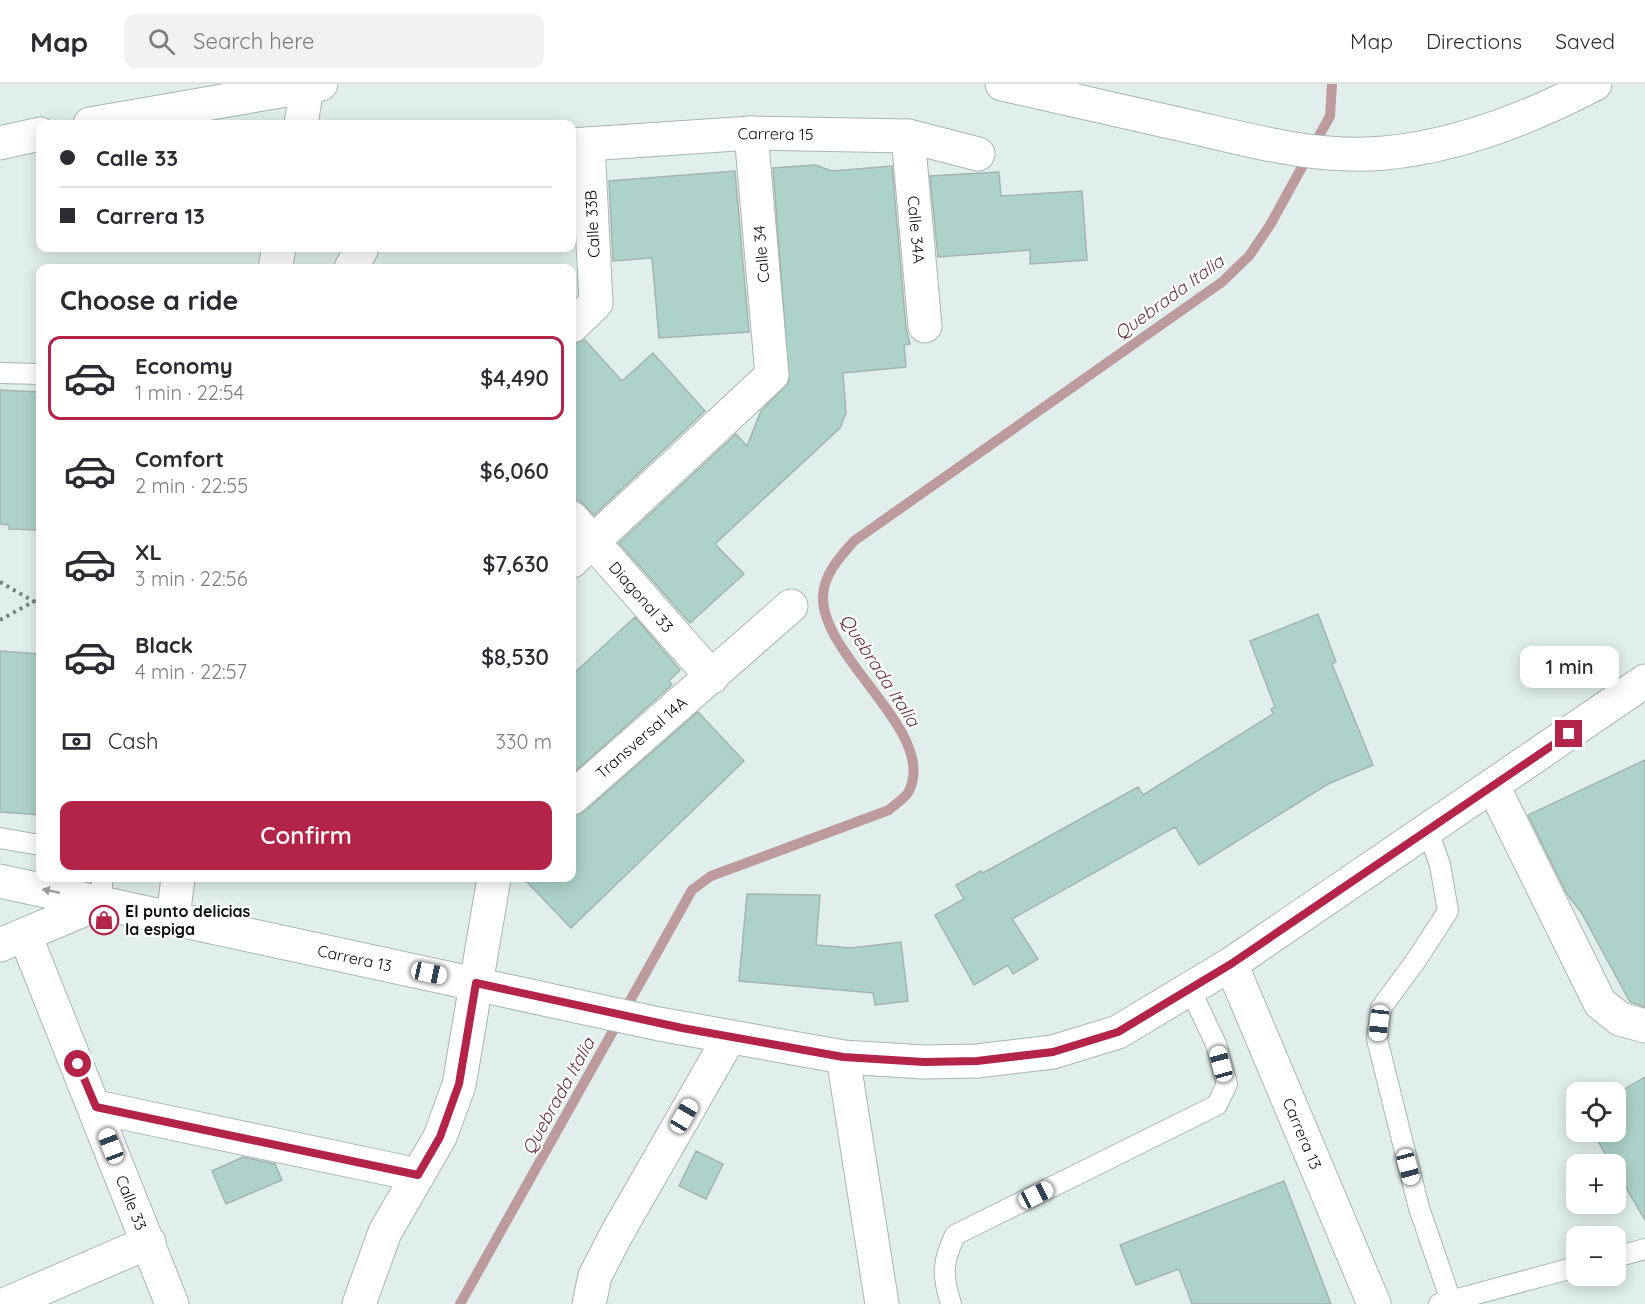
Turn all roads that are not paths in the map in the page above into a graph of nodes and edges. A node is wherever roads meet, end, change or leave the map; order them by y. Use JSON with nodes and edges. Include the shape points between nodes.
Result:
{"nodes":[{"id":1,"x":1002,"y":84,"type":"edge"},
{"id":2,"x":1595,"y":84,"type":"edge"},
{"id":3,"x":314,"y":86,"type":"edge"},
{"id":4,"x":114,"y":120,"type":"edge"},
{"id":5,"x":302,"y":120,"type":"edge"},
{"id":6,"x":751,"y":133,"type":"junction"},
{"id":7,"x":36,"y":135,"type":"edge"},
{"id":8,"x":908,"y":136,"type":"junction"},
{"id":9,"x":0,"y":143,"type":"edge"},
{"id":10,"x":580,"y":145,"type":"edge"},
{"id":11,"x":978,"y":154,"type":"dead end"},
{"id":12,"x":576,"y":322,"type":"edge"},
{"id":13,"x":925,"y":326,"type":"dead end"},
{"id":14,"x":0,"y":373,"type":"edge"},
{"id":15,"x":36,"y":374,"type":"edge"},
{"id":16,"x":576,"y":530,"type":"edge"},
{"id":17,"x":583,"y":551,"type":"edge"},
{"id":18,"x":791,"y":606,"type":"dead end"},
{"id":19,"x":712,"y":676,"type":"junction"},
{"id":20,"x":1645,"y":681,"type":"edge"},
{"id":21,"x":1493,"y":786,"type":"junction"},
{"id":22,"x":576,"y":795,"type":"edge"},
{"id":23,"x":1427,"y":828,"type":"junction"},
{"id":24,"x":0,"y":838,"type":"edge"},
{"id":25,"x":36,"y":844,"type":"edge"},
{"id":26,"x":0,"y":881,"type":"edge"},
{"id":27,"x":177,"y":882,"type":"edge"},
{"id":28,"x":493,"y":882,"type":"edge"},
{"id":29,"x":102,"y":890,"type":"edge"},
{"id":30,"x":173,"y":917,"type":"junction"},
{"id":31,"x":13,"y":940,"type":"edge"},
{"id":32,"x":1231,"y":964,"type":"junction"},
{"id":33,"x":476,"y":983,"type":"junction"},
{"id":34,"x":1190,"y":989,"type":"junction"},
{"id":35,"x":1645,"y":1026,"type":"edge"},
{"id":36,"x":729,"y":1038,"type":"junction"},
{"id":37,"x":843,"y":1057,"type":"junction"},
{"id":38,"x":96,"y":1107,"type":"junction"},
{"id":39,"x":418,"y":1175,"type":"junction"},
{"id":40,"x":149,"y":1242,"type":"junction"},
{"id":41,"x":1645,"y":1249,"type":"edge"},
{"id":42,"x":1626,"y":1254,"type":"edge"},
{"id":43,"x":1566,"y":1270,"type":"edge"},
{"id":44,"x":1445,"y":1302,"type":"edge"},
{"id":45,"x":6,"y":1304,"type":"edge"},
{"id":46,"x":172,"y":1304,"type":"edge"},
{"id":47,"x":359,"y":1304,"type":"edge"},
{"id":48,"x":589,"y":1304,"type":"edge"},
{"id":49,"x":882,"y":1304,"type":"edge"},
{"id":50,"x":951,"y":1304,"type":"edge"},
{"id":51,"x":1374,"y":1304,"type":"edge"}],
"edges":[{"from":1,"to":2,"type":"street","via":[[1285,148],[1338,154],[1384,153],[1493,129]]},
{"from":3,"to":4,"type":"street"},
{"from":3,"to":5,"type":"street"},
{"from":6,"to":8,"type":"street","name":"Carrera 15"},
{"from":6,"to":10,"type":"street","name":"Carrera 15"},
{"from":6,"to":17,"type":"street","name":"Calle 34","via":[[772,375]]},
{"from":7,"to":9,"type":"street"},
{"from":8,"to":11,"type":"street","name":"Carrera 15"},
{"from":8,"to":13,"type":"street","name":"Calle 34A"},
{"from":10,"to":12,"type":"street","name":"Calle 33B","via":[[596,303]]},
{"from":14,"to":15,"type":"lane"},
{"from":16,"to":17,"type":"street","name":"Diagonal 33"},
{"from":17,"to":19,"type":"street","name":"Diagonal 33"},
{"from":18,"to":19,"type":"street","name":"Transversal 14A"},
{"from":19,"to":22,"type":"street","name":"Transversal 14A"},
{"from":20,"to":21,"type":"street","name":"Carrera 13"},
{"from":21,"to":23,"type":"street","name":"Carrera 13"},
{"from":21,"to":35,"type":"street","via":[[1600,1003],[1620,1019]]},
{"from":23,"to":32,"type":"street","name":"Carrera 13"},
{"from":23,"to":44,"type":"lane","via":[[1440,865],[1448,911],[1381,1008],[1377,1039]]},
{"from":24,"to":25,"type":"lane"},
{"from":29,"to":26,"type":"street","name":"Carrera 13","one_way":true},
{"from":27,"to":30,"type":"street"},
{"from":28,"to":33,"type":"street"},
{"from":29,"to":30,"type":"street","name":"Carrera 13"},
{"from":29,"to":31,"type":"street"},
{"from":30,"to":33,"type":"street","name":"Carrera 13"},
{"from":31,"to":38,"type":"street","name":"Calle 33"},
{"from":32,"to":34,"type":"street","name":"Carrera 13"},
{"from":32,"to":51,"type":"street","name":"Carrera 13"},
{"from":33,"to":36,"type":"street","name":"Carrera 13"},
{"from":33,"to":39,"type":"street","via":[[459,1084],[440,1137]]},
{"from":34,"to":37,"type":"street","name":"Carrera 13","via":[[1118,1032],[1053,1052],[977,1061]]},
{"from":34,"to":50,"type":"lane","via":[[1216,1044],[1227,1084],[1217,1105],[955,1235],[943,1279]]},
{"from":36,"to":37,"type":"street","name":"Carrera 13"},
{"from":36,"to":48,"type":"street","via":[[616,1235],[595,1276]]},
{"from":37,"to":49,"type":"street"},
{"from":38,"to":39,"type":"street"},
{"from":38,"to":40,"type":"street","name":"Calle 33"},
{"from":39,"to":47,"type":"street","via":[[385,1232]]},
{"from":40,"to":45,"type":"street"},
{"from":40,"to":46,"type":"street","name":"Calle 33"},
{"from":41,"to":42,"type":"lane"},
{"from":43,"to":44,"type":"lane"}]}
